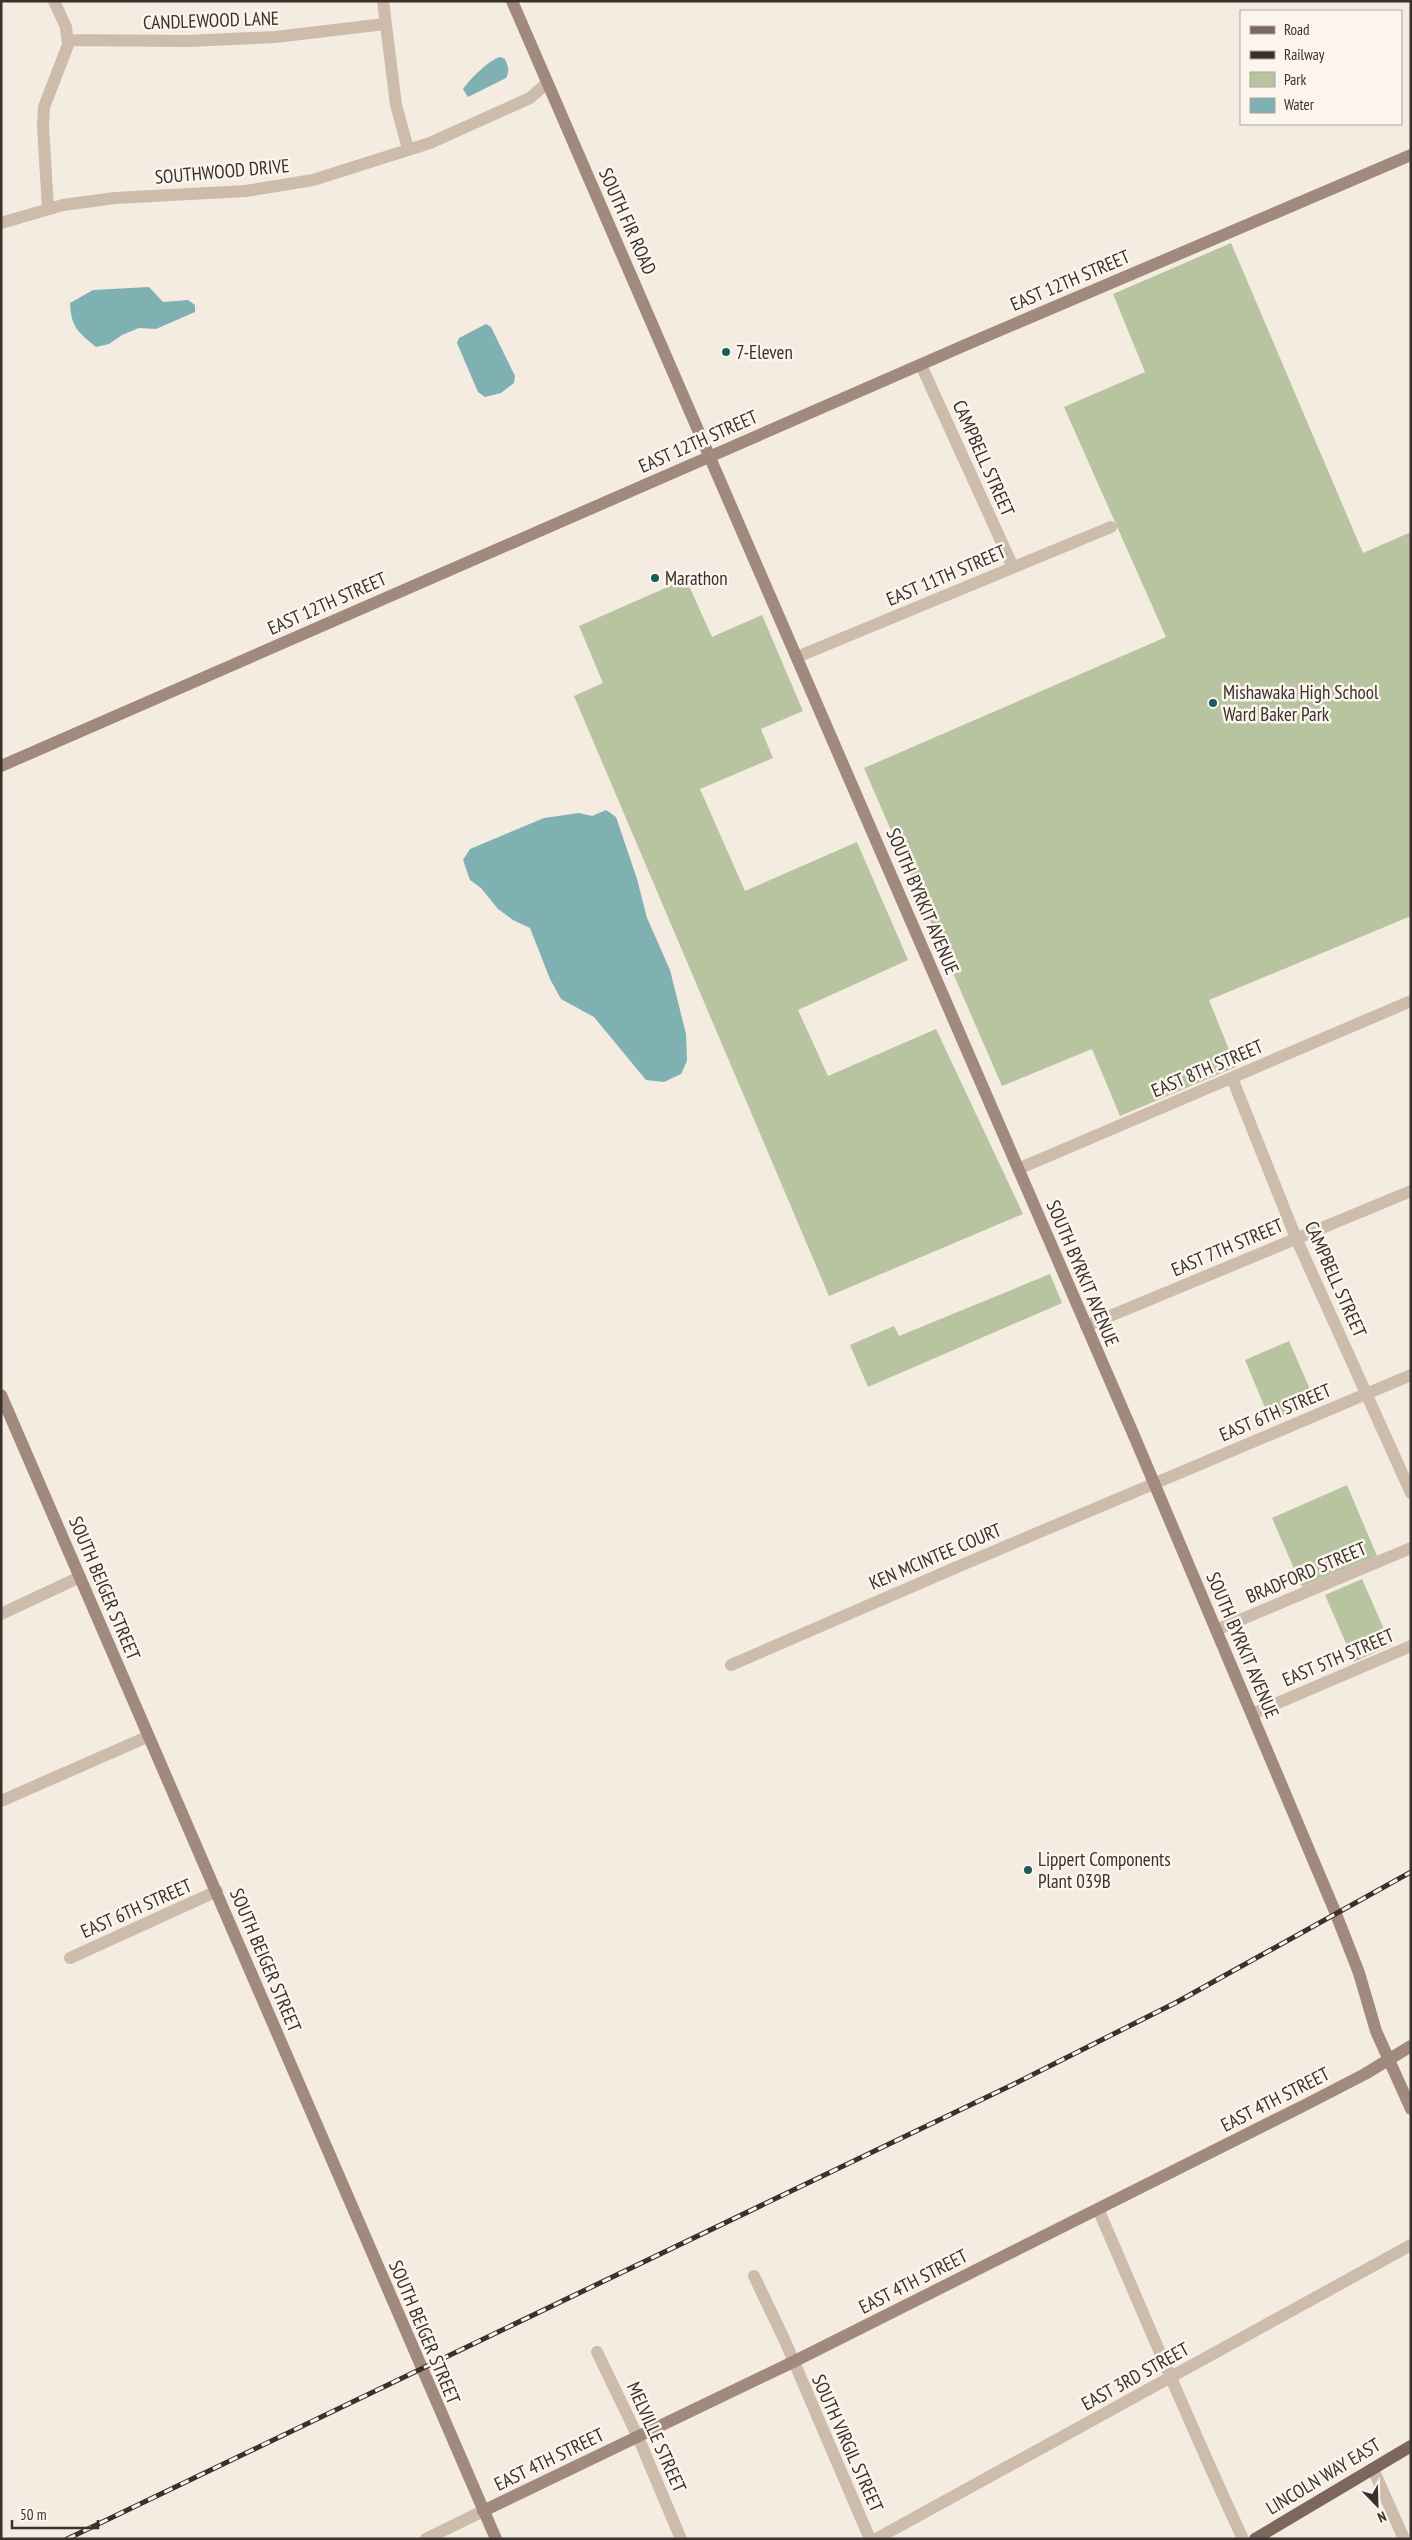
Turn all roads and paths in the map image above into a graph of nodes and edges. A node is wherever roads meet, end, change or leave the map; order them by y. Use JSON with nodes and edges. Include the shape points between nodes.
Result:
{"nodes":[{"id":1,"x":54,"y":1,"type":"edge"},
{"id":2,"x":383,"y":1,"type":"edge"},
{"id":3,"x":512,"y":1,"type":"edge"},
{"id":4,"x":385,"y":24,"type":"junction"},
{"id":5,"x":68,"y":40,"type":"junction"},
{"id":6,"x":547,"y":83,"type":"junction"},
{"id":7,"x":408,"y":149,"type":"junction"},
{"id":8,"x":1411,"y":155,"type":"edge"},
{"id":9,"x":48,"y":209,"type":"junction"},
{"id":10,"x":1,"y":222,"type":"edge"},
{"id":11,"x":921,"y":365,"type":"junction"},
{"id":12,"x":710,"y":456,"type":"junction"},
{"id":13,"x":1111,"y":528,"type":"dead end"},
{"id":14,"x":1013,"y":567,"type":"junction"},
{"id":15,"x":797,"y":657,"type":"junction"},
{"id":16,"x":1,"y":766,"type":"edge"},
{"id":17,"x":1411,"y":1001,"type":"edge"},
{"id":18,"x":1232,"y":1078,"type":"junction"},
{"id":19,"x":1018,"y":1169,"type":"junction"},
{"id":20,"x":1411,"y":1191,"type":"edge"},
{"id":21,"x":1296,"y":1238,"type":"junction"},
{"id":22,"x":1086,"y":1326,"type":"junction"},
{"id":23,"x":1411,"y":1375,"type":"edge"},
{"id":24,"x":1366,"y":1394,"type":"junction"},
{"id":25,"x":1,"y":1395,"type":"edge"},
{"id":26,"x":1154,"y":1484,"type":"junction"},
{"id":27,"x":1411,"y":1493,"type":"edge"},
{"id":28,"x":1411,"y":1548,"type":"edge"},
{"id":29,"x":80,"y":1577,"type":"junction"},
{"id":30,"x":1,"y":1614,"type":"edge"},
{"id":31,"x":1216,"y":1630,"type":"junction"},
{"id":32,"x":1411,"y":1646,"type":"edge"},
{"id":33,"x":731,"y":1665,"type":"dead end"},
{"id":34,"x":1252,"y":1714,"type":"junction"},
{"id":35,"x":147,"y":1737,"type":"junction"},
{"id":36,"x":1,"y":1801,"type":"edge"},
{"id":37,"x":217,"y":1891,"type":"junction"},
{"id":38,"x":70,"y":1958,"type":"dead end"},
{"id":39,"x":1411,"y":2046,"type":"edge"},
{"id":40,"x":1388,"y":2060,"type":"junction"},
{"id":41,"x":1411,"y":2109,"type":"edge"},
{"id":42,"x":1098,"y":2209,"type":"junction"},
{"id":43,"x":1411,"y":2245,"type":"edge"},
{"id":44,"x":754,"y":2276,"type":"dead end"},
{"id":45,"x":597,"y":2352,"type":"dead end"},
{"id":46,"x":793,"y":2362,"type":"junction"},
{"id":47,"x":1172,"y":2378,"type":"junction"},
{"id":48,"x":638,"y":2437,"type":"junction"},
{"id":49,"x":1411,"y":2446,"type":"edge"},
{"id":50,"x":1373,"y":2468,"type":"junction"},
{"id":51,"x":484,"y":2511,"type":"junction"},
{"id":52,"x":426,"y":2539,"type":"edge"},
{"id":53,"x":496,"y":2539,"type":"edge"},
{"id":54,"x":681,"y":2539,"type":"edge"},
{"id":55,"x":870,"y":2539,"type":"edge"},
{"id":56,"x":876,"y":2539,"type":"edge"},
{"id":57,"x":1243,"y":2539,"type":"edge"},
{"id":58,"x":1255,"y":2539,"type":"edge"},
{"id":59,"x":1404,"y":2539,"type":"edge"}],
"edges":[{"from":1,"to":5,"type":"street"},
{"from":2,"to":4,"type":"street"},
{"from":3,"to":6,"type":"street","name":"SOUTH FIR ROAD"},
{"from":4,"to":5,"type":"street","name":"CANDLEWOOD LANE","via":[[275,37],[188,41]]},
{"from":4,"to":7,"type":"street","via":[[396,104]]},
{"from":5,"to":9,"type":"street","via":[[44,107]]},
{"from":6,"to":7,"type":"street","name":"SOUTHWOOD DRIVE","via":[[530,98],[430,143]]},
{"from":6,"to":12,"type":"street","name":"SOUTH FIR ROAD"},
{"from":7,"to":9,"type":"street","name":"SOUTHWOOD DRIVE","via":[[336,173],[278,187],[115,198]]},
{"from":8,"to":11,"type":"street","name":"EAST 12TH STREET"},
{"from":9,"to":10,"type":"street","name":"SOUTHWOOD DRIVE"},
{"from":11,"to":12,"type":"street","name":"EAST 12TH STREET"},
{"from":11,"to":14,"type":"street","name":"CAMPBELL STREET"},
{"from":12,"to":15,"type":"street","name":"SOUTH BYRKIT AVENUE"},
{"from":12,"to":16,"type":"street","name":"EAST 12TH STREET"},
{"from":13,"to":14,"type":"street","name":"EAST 11TH STREET"},
{"from":14,"to":15,"type":"street","name":"EAST 11TH STREET"},
{"from":15,"to":19,"type":"street","name":"SOUTH BYRKIT AVENUE"},
{"from":17,"to":18,"type":"street","name":"EAST 8TH STREET"},
{"from":18,"to":19,"type":"street","name":"EAST 8TH STREET"},
{"from":18,"to":21,"type":"street","name":"CAMPBELL STREET"},
{"from":19,"to":22,"type":"street","name":"SOUTH BYRKIT AVENUE"},
{"from":20,"to":21,"type":"street","name":"EAST 7TH STREET"},
{"from":21,"to":22,"type":"street","name":"EAST 7TH STREET"},
{"from":21,"to":24,"type":"street","name":"CAMPBELL STREET"},
{"from":22,"to":26,"type":"street","name":"SOUTH BYRKIT AVENUE"},
{"from":23,"to":24,"type":"street","name":"EAST 6TH STREET"},
{"from":24,"to":26,"type":"street","name":"EAST 6TH STREET"},
{"from":24,"to":27,"type":"street","name":"CAMPBELL STREET"},
{"from":25,"to":29,"type":"street","name":"SOUTH BEIGER STREET"},
{"from":26,"to":31,"type":"street","name":"SOUTH BYRKIT AVENUE"},
{"from":26,"to":33,"type":"street","name":"KEN MCINTEE COURT"},
{"from":28,"to":31,"type":"street","name":"BRADFORD STREET"},
{"from":29,"to":30,"type":"street"},
{"from":29,"to":35,"type":"street","name":"SOUTH BEIGER STREET"},
{"from":31,"to":34,"type":"street","name":"SOUTH BYRKIT AVENUE"},
{"from":32,"to":34,"type":"street","name":"EAST 5TH STREET"},
{"from":34,"to":40,"type":"street","name":"SOUTH BYRKIT AVENUE","via":[[1336,1914]]},
{"from":35,"to":36,"type":"street"},
{"from":35,"to":37,"type":"street","name":"SOUTH BEIGER STREET"},
{"from":37,"to":38,"type":"street","name":"EAST 6TH STREET"},
{"from":37,"to":51,"type":"street","name":"SOUTH BEIGER STREET"},
{"from":39,"to":40,"type":"street","name":"EAST 4TH STREET"},
{"from":40,"to":41,"type":"street","name":"SOUTH BYRKIT AVENUE"},
{"from":40,"to":42,"type":"street","name":"EAST 4TH STREET","via":[[1314,2101]]},
{"from":42,"to":46,"type":"street","name":"EAST 4TH STREET"},
{"from":42,"to":47,"type":"street"},
{"from":43,"to":47,"type":"street","name":"EAST 3RD STREET"},
{"from":44,"to":46,"type":"street","name":"SOUTH VIRGIL STREET"},
{"from":45,"to":48,"type":"street","name":"MELVILLE STREET"},
{"from":46,"to":48,"type":"street","name":"EAST 4TH STREET"},
{"from":46,"to":55,"type":"street","name":"SOUTH VIRGIL STREET"},
{"from":47,"to":56,"type":"street","name":"EAST 3RD STREET"},
{"from":47,"to":57,"type":"street","via":[[1186,2416]]},
{"from":48,"to":51,"type":"street","name":"EAST 4TH STREET"},
{"from":48,"to":54,"type":"street","name":"MELVILLE STREET"},
{"from":49,"to":50,"type":"main road","name":"LINCOLN WAY EAST"},
{"from":50,"to":58,"type":"main road","name":"LINCOLN WAY EAST"},
{"from":50,"to":59,"type":"street"},
{"from":51,"to":52,"type":"street","name":"EAST 4TH STREET"},
{"from":51,"to":53,"type":"street","name":"SOUTH BEIGER STREET"}]}
